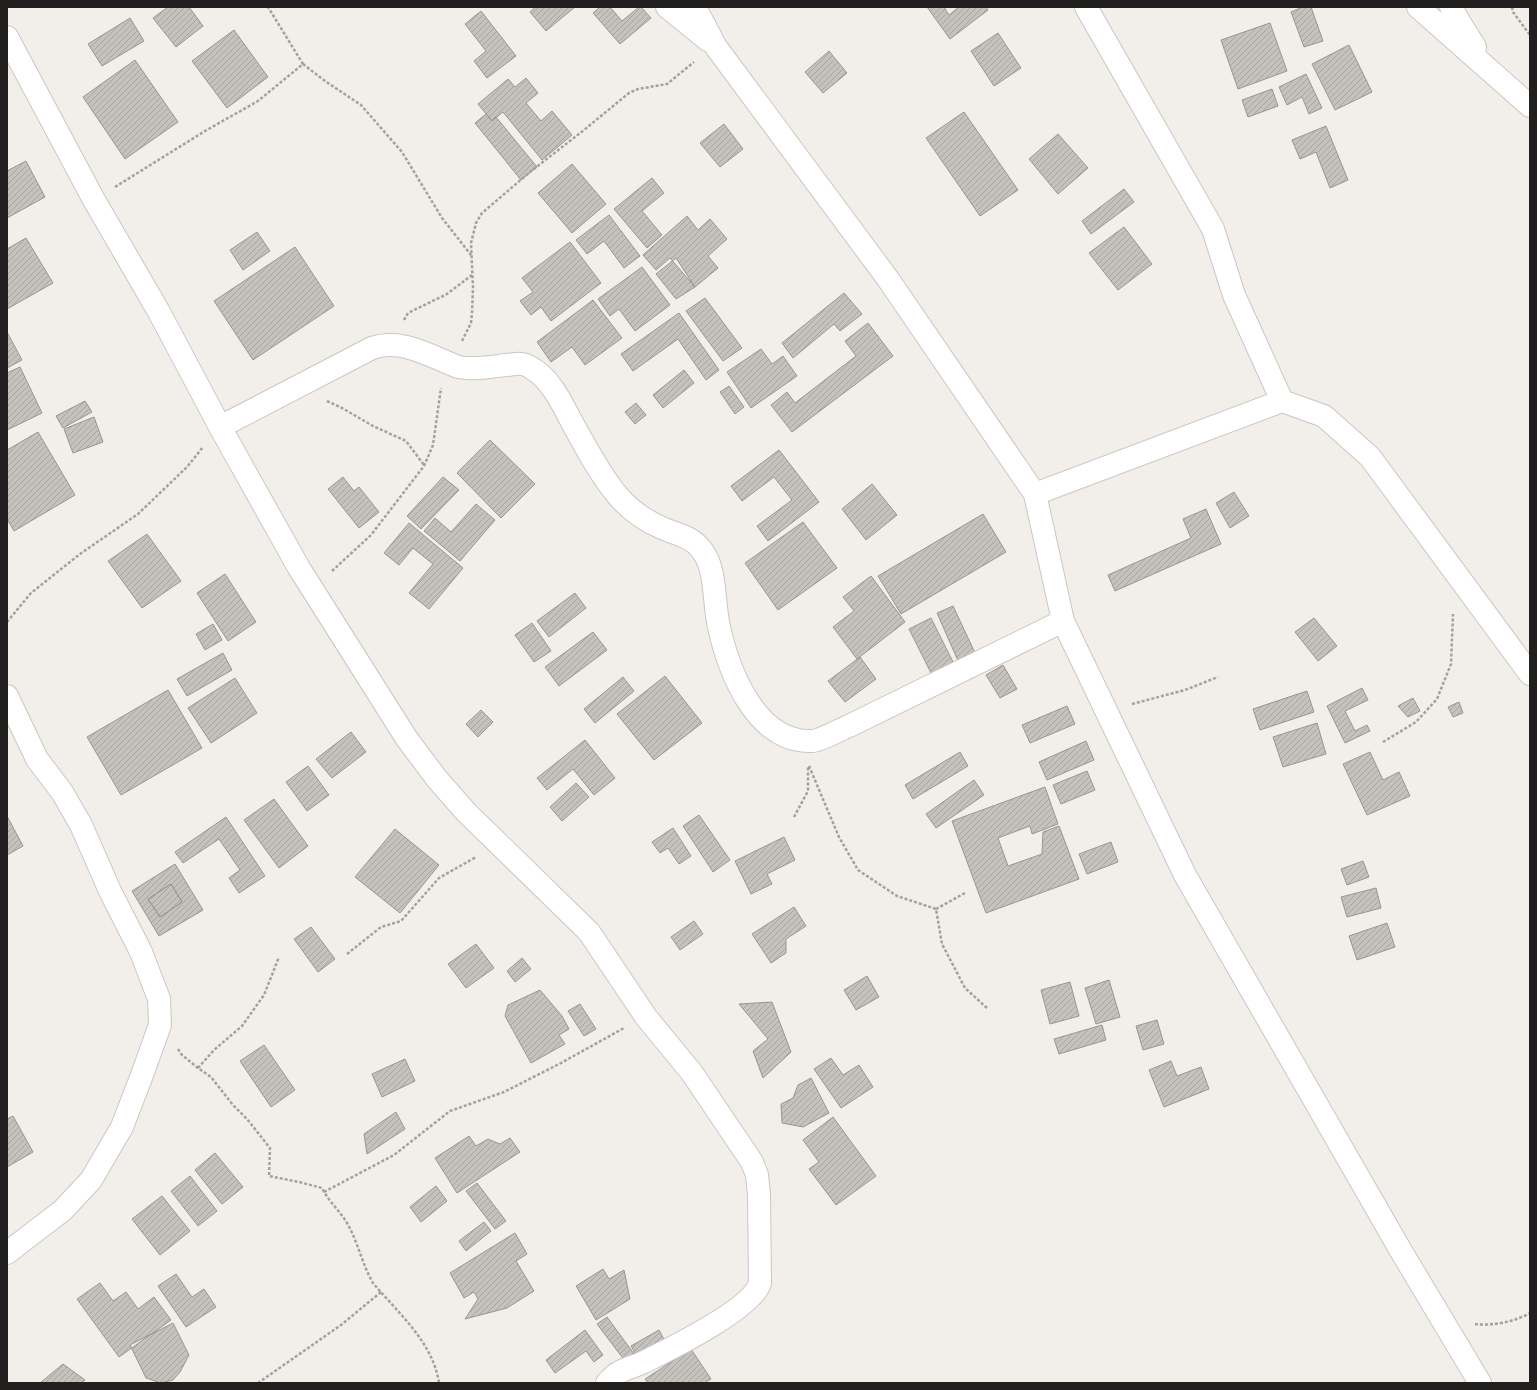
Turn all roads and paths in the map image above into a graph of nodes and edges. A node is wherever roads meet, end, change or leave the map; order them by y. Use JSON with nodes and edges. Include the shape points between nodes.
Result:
{"nodes":[{"id":1,"x":268,"y":7,"type":"edge"},
{"id":2,"x":667,"y":7,"type":"edge"},
{"id":3,"x":695,"y":7,"type":"edge"},
{"id":4,"x":1086,"y":7,"type":"edge"},
{"id":5,"x":1418,"y":7,"type":"edge"},
{"id":6,"x":1452,"y":7,"type":"edge"},
{"id":7,"x":1512,"y":7,"type":"edge"},
{"id":8,"x":1530,"y":35,"type":"edge"},
{"id":9,"x":7,"y":37,"type":"edge"},
{"id":10,"x":716,"y":47,"type":"junction"},
{"id":11,"x":303,"y":64,"type":"junction"},
{"id":12,"x":1491,"y":72,"type":"junction"},
{"id":13,"x":1530,"y":106,"type":"edge"},
{"id":14,"x":94,"y":200,"type":"junction"},
{"id":15,"x":472,"y":255,"type":"junction"},
{"id":16,"x":472,"y":275,"type":"junction"},
{"id":17,"x":388,"y":344,"type":"junction"},
{"id":18,"x":450,"y":364,"type":"junction"},
{"id":19,"x":292,"y":389,"type":"junction"},
{"id":20,"x":1282,"y":402,"type":"junction"},
{"id":21,"x":220,"y":427,"type":"junction"},
{"id":22,"x":424,"y":466,"type":"junction"},
{"id":23,"x":1035,"y":494,"type":"junction"},
{"id":24,"x":1460,"y":580,"type":"junction"},
{"id":25,"x":313,"y":589,"type":"junction"},
{"id":26,"x":1063,"y":621,"type":"junction"},
{"id":27,"x":7,"y":622,"type":"edge"},
{"id":28,"x":1530,"y":674,"type":"edge"},
{"id":29,"x":1218,"y":677,"type":"dead end"},
{"id":30,"x":7,"y":696,"type":"edge"},
{"id":31,"x":1106,"y":710,"type":"junction"},
{"id":32,"x":1383,"y":742,"type":"dead end"},
{"id":33,"x":794,"y":818,"type":"dead end"},
{"id":34,"x":500,"y":846,"type":"junction"},
{"id":35,"x":965,"y":893,"type":"dead end"},
{"id":36,"x":936,"y":909,"type":"junction"},
{"id":37,"x":347,"y":954,"type":"dead end"},
{"id":38,"x":279,"y":957,"type":"dead end"},
{"id":39,"x":987,"y":1008,"type":"dead end"},
{"id":40,"x":646,"y":1017,"type":"junction"},
{"id":41,"x":160,"y":1025,"type":"junction"},
{"id":42,"x":198,"y":1068,"type":"junction"},
{"id":43,"x":324,"y":1192,"type":"junction"},
{"id":44,"x":7,"y":1253,"type":"edge"},
{"id":45,"x":381,"y":1292,"type":"junction"},
{"id":46,"x":1530,"y":1313,"type":"edge"},
{"id":47,"x":1446,"y":1326,"type":"junction"},
{"id":48,"x":258,"y":1383,"type":"edge"},
{"id":49,"x":439,"y":1383,"type":"edge"},
{"id":50,"x":607,"y":1383,"type":"edge"},
{"id":51,"x":1480,"y":1383,"type":"edge"}],
"edges":[{"from":1,"to":11,"type":"path"},
{"from":2,"to":10,"type":"street"},
{"from":3,"to":10,"type":"street"},
{"from":4,"to":20,"type":"street","via":[[1213,229],[1234,295]]},
{"from":5,"to":12,"type":"street"},
{"from":6,"to":12,"type":"street"},
{"from":7,"to":8,"type":"path"},
{"from":9,"to":14,"type":"street"},
{"from":10,"to":15,"type":"path","via":[[667,84],[629,93],[492,204],[476,223],[471,242]]},
{"from":10,"to":23,"type":"street","via":[[888,279]]},
{"from":11,"to":14,"type":"path","via":[[258,101],[205,130]]},
{"from":11,"to":15,"type":"path","via":[[361,105],[402,152],[442,218]]},
{"from":12,"to":13,"type":"street"},
{"from":14,"to":21,"type":"street","via":[[159,312]]},
{"from":15,"to":16,"type":"path"},
{"from":16,"to":17,"type":"path","via":[[447,294],[408,313]]},
{"from":16,"to":18,"type":"path","via":[[471,323]]},
{"from":17,"to":18,"type":"street","via":[[406,346]]},
{"from":17,"to":19,"type":"street","via":[[372,348]]},
{"from":18,"to":22,"type":"path","via":[[440,390],[433,446]]},
{"from":18,"to":26,"type":"street","via":[[467,369],[522,364],[534,370],[545,379],[558,398],[592,458],[618,496],[640,516],[694,541],[706,556],[718,626],[731,669],[746,700],[762,720],[779,733],[798,740],[814,742]]},
{"from":19,"to":21,"type":"street"},
{"from":19,"to":22,"type":"path","via":[[314,394],[372,426],[406,441]]},
{"from":20,"to":23,"type":"street"},
{"from":20,"to":24,"type":"street","via":[[1324,416],[1370,457]]},
{"from":21,"to":25,"type":"street"},
{"from":21,"to":27,"type":"path","via":[[187,466],[138,514],[80,554],[31,593]]},
{"from":22,"to":25,"type":"path","via":[[371,535]]},
{"from":23,"to":26,"type":"street"},
{"from":24,"to":28,"type":"street"},
{"from":24,"to":32,"type":"path","via":[[1453,618],[1451,664],[1437,699],[1416,722]]},
{"from":25,"to":34,"type":"street","via":[[437,779]]},
{"from":26,"to":31,"type":"street"},
{"from":29,"to":31,"type":"path","via":[[1186,690]]},
{"from":30,"to":41,"type":"street","via":[[37,759],[62,792],[81,825],[141,952],[159,999]]},
{"from":31,"to":47,"type":"street","via":[[1185,875]]},
{"from":33,"to":36,"type":"path","via":[[808,791],[808,764],[839,837],[858,870],[897,896]]},
{"from":34,"to":37,"type":"path","via":[[439,878],[401,921],[381,927]]},
{"from":34,"to":40,"type":"street","via":[[589,932]]},
{"from":35,"to":36,"type":"path"},
{"from":36,"to":39,"type":"path","via":[[945,950],[966,988]]},
{"from":38,"to":42,"type":"path","via":[[264,994],[242,1026]]},
{"from":40,"to":43,"type":"path","via":[[504,1092],[450,1111],[394,1155]]},
{"from":40,"to":50,"type":"street","via":[[692,1073],[752,1162],[759,1195],[760,1283],[758,1289],[739,1309],[643,1363],[618,1373]]},
{"from":41,"to":42,"type":"path","via":[[182,1055]]},
{"from":41,"to":44,"type":"street","via":[[122,1127],[91,1180],[63,1210]]},
{"from":42,"to":43,"type":"path","via":[[211,1077],[270,1148],[269,1176],[322,1188]]},
{"from":43,"to":45,"type":"path","via":[[347,1223],[367,1273]]},
{"from":45,"to":48,"type":"path","via":[[341,1325]]},
{"from":45,"to":49,"type":"path","via":[[420,1337],[438,1372]]},
{"from":46,"to":47,"type":"path","via":[[1503,1322],[1456,1322]]},
{"from":47,"to":51,"type":"street"}]}
